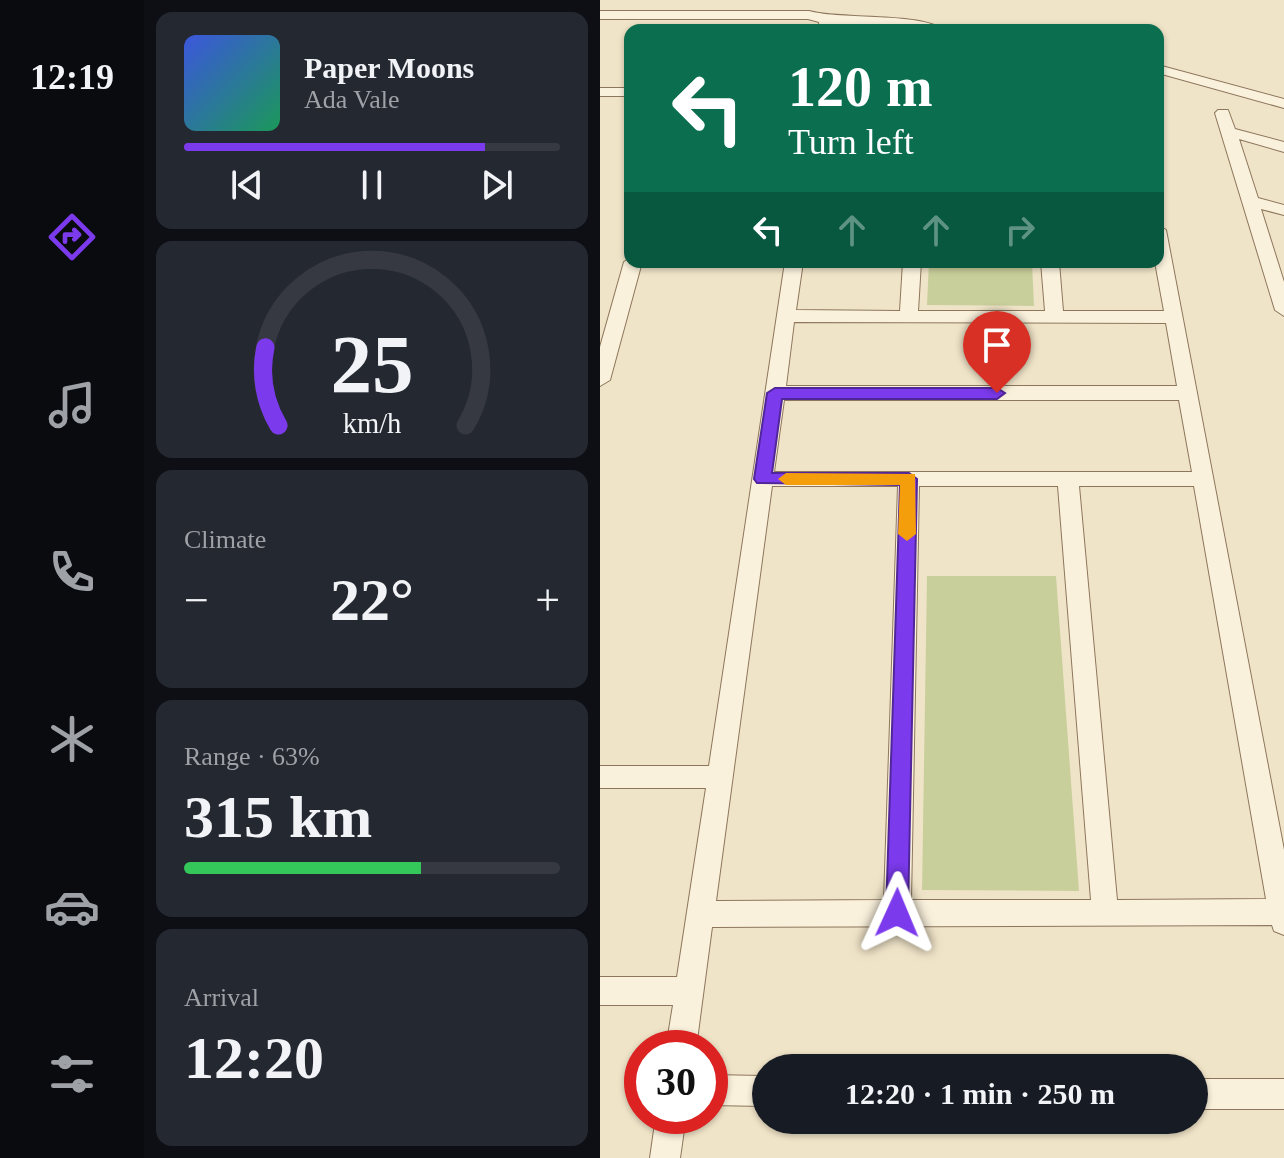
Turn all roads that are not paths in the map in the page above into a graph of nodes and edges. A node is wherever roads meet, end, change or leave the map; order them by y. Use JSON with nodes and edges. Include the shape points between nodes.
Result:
{"nodes":[{"id":1,"x":606,"y":0,"type":"edge"},
{"id":2,"x":600,"y":15,"type":"edge"},
{"id":3,"x":648,"y":15,"type":"junction"},
{"id":4,"x":703,"y":15,"type":"junction"},
{"id":5,"x":701,"y":24,"type":"edge"},
{"id":6,"x":824,"y":24,"type":"edge"},
{"id":7,"x":839,"y":24,"type":"edge"},
{"id":8,"x":897,"y":24,"type":"edge"},
{"id":9,"x":1164,"y":71,"type":"edge"},
{"id":10,"x":600,"y":92,"type":"edge"},
{"id":11,"x":624,"y":92,"type":"edge"},
{"id":12,"x":1284,"y":104,"type":"edge"},
{"id":13,"x":1223,"y":113,"type":"dead end"},
{"id":14,"x":1231,"y":132,"type":"junction"},
{"id":15,"x":1284,"y":147,"type":"edge"},
{"id":16,"x":1252,"y":202,"type":"junction"},
{"id":17,"x":1284,"y":210,"type":"edge"},
{"id":18,"x":1164,"y":263,"type":"edge"},
{"id":19,"x":631,"y":268,"type":"edge"},
{"id":20,"x":793,"y":268,"type":"edge"},
{"id":21,"x":912,"y":268,"type":"edge"},
{"id":22,"x":1050,"y":268,"type":"edge"},
{"id":23,"x":1284,"y":310,"type":"edge"},
{"id":24,"x":786,"y":316,"type":"junction"},
{"id":25,"x":909,"y":316,"type":"junction"},
{"id":26,"x":1054,"y":317,"type":"junction"},
{"id":27,"x":1174,"y":317,"type":"junction"},
{"id":28,"x":605,"y":343,"type":"edge"},
{"id":29,"x":600,"y":380,"type":"edge"},
{"id":30,"x":775,"y":393,"type":"junction"},
{"id":31,"x":1188,"y":393,"type":"junction"},
{"id":32,"x":763,"y":479,"type":"junction"},
{"id":33,"x":909,"y":479,"type":"junction"},
{"id":34,"x":1068,"y":479,"type":"junction"},
{"id":35,"x":1203,"y":479,"type":"junction"},
{"id":36,"x":600,"y":777,"type":"edge"},
{"id":37,"x":720,"y":777,"type":"junction"},
{"id":38,"x":1105,"y":912,"type":"junction"},
{"id":39,"x":897,"y":913,"type":"junction"},
{"id":40,"x":700,"y":914,"type":"junction"},
{"id":41,"x":1283,"y":917,"type":"edge"},
{"id":42,"x":600,"y":991,"type":"edge"},
{"id":43,"x":689,"y":991,"type":"junction"},
{"id":44,"x":684,"y":1030,"type":"edge"},
{"id":45,"x":728,"y":1090,"type":"edge"},
{"id":46,"x":752,"y":1091,"type":"edge"},
{"id":47,"x":1208,"y":1094,"type":"edge"},
{"id":48,"x":1284,"y":1094,"type":"edge"},
{"id":49,"x":668,"y":1134,"type":"edge"},
{"id":50,"x":665,"y":1158,"type":"edge"}],
"edges":[{"from":1,"to":3,"type":"street"},
{"from":2,"to":3,"type":"street"},
{"from":3,"to":4,"type":"street"},
{"from":4,"to":5,"type":"street"},
{"from":4,"to":6,"type":"street","via":[[809,15]]},
{"from":7,"to":8,"type":"street"},
{"from":9,"to":12,"type":"street"},
{"from":10,"to":11,"type":"street"},
{"from":13,"to":14,"type":"street"},
{"from":14,"to":15,"type":"street"},
{"from":14,"to":16,"type":"street"},
{"from":16,"to":17,"type":"street"},
{"from":16,"to":23,"type":"street"},
{"from":18,"to":27,"type":"street"},
{"from":19,"to":28,"type":"street"},
{"from":20,"to":24,"type":"street"},
{"from":21,"to":25,"type":"street"},
{"from":22,"to":26,"type":"street"},
{"from":24,"to":25,"type":"street"},
{"from":24,"to":30,"type":"street"},
{"from":25,"to":26,"type":"street"},
{"from":26,"to":27,"type":"street"},
{"from":27,"to":31,"type":"street"},
{"from":28,"to":29,"type":"street"},
{"from":30,"to":31,"type":"street"},
{"from":30,"to":32,"type":"street"},
{"from":31,"to":35,"type":"street"},
{"from":32,"to":33,"type":"street"},
{"from":32,"to":37,"type":"street"},
{"from":33,"to":34,"type":"street"},
{"from":33,"to":39,"type":"street"},
{"from":34,"to":35,"type":"street"},
{"from":34,"to":38,"type":"street"},
{"from":35,"to":41,"type":"street"},
{"from":36,"to":37,"type":"street"},
{"from":37,"to":40,"type":"street"},
{"from":38,"to":39,"type":"street"},
{"from":38,"to":41,"type":"street"},
{"from":39,"to":40,"type":"street"},
{"from":40,"to":43,"type":"street"},
{"from":42,"to":43,"type":"street"},
{"from":43,"to":44,"type":"street"},
{"from":45,"to":46,"type":"street"},
{"from":47,"to":48,"type":"street"},
{"from":49,"to":50,"type":"street"}]}
